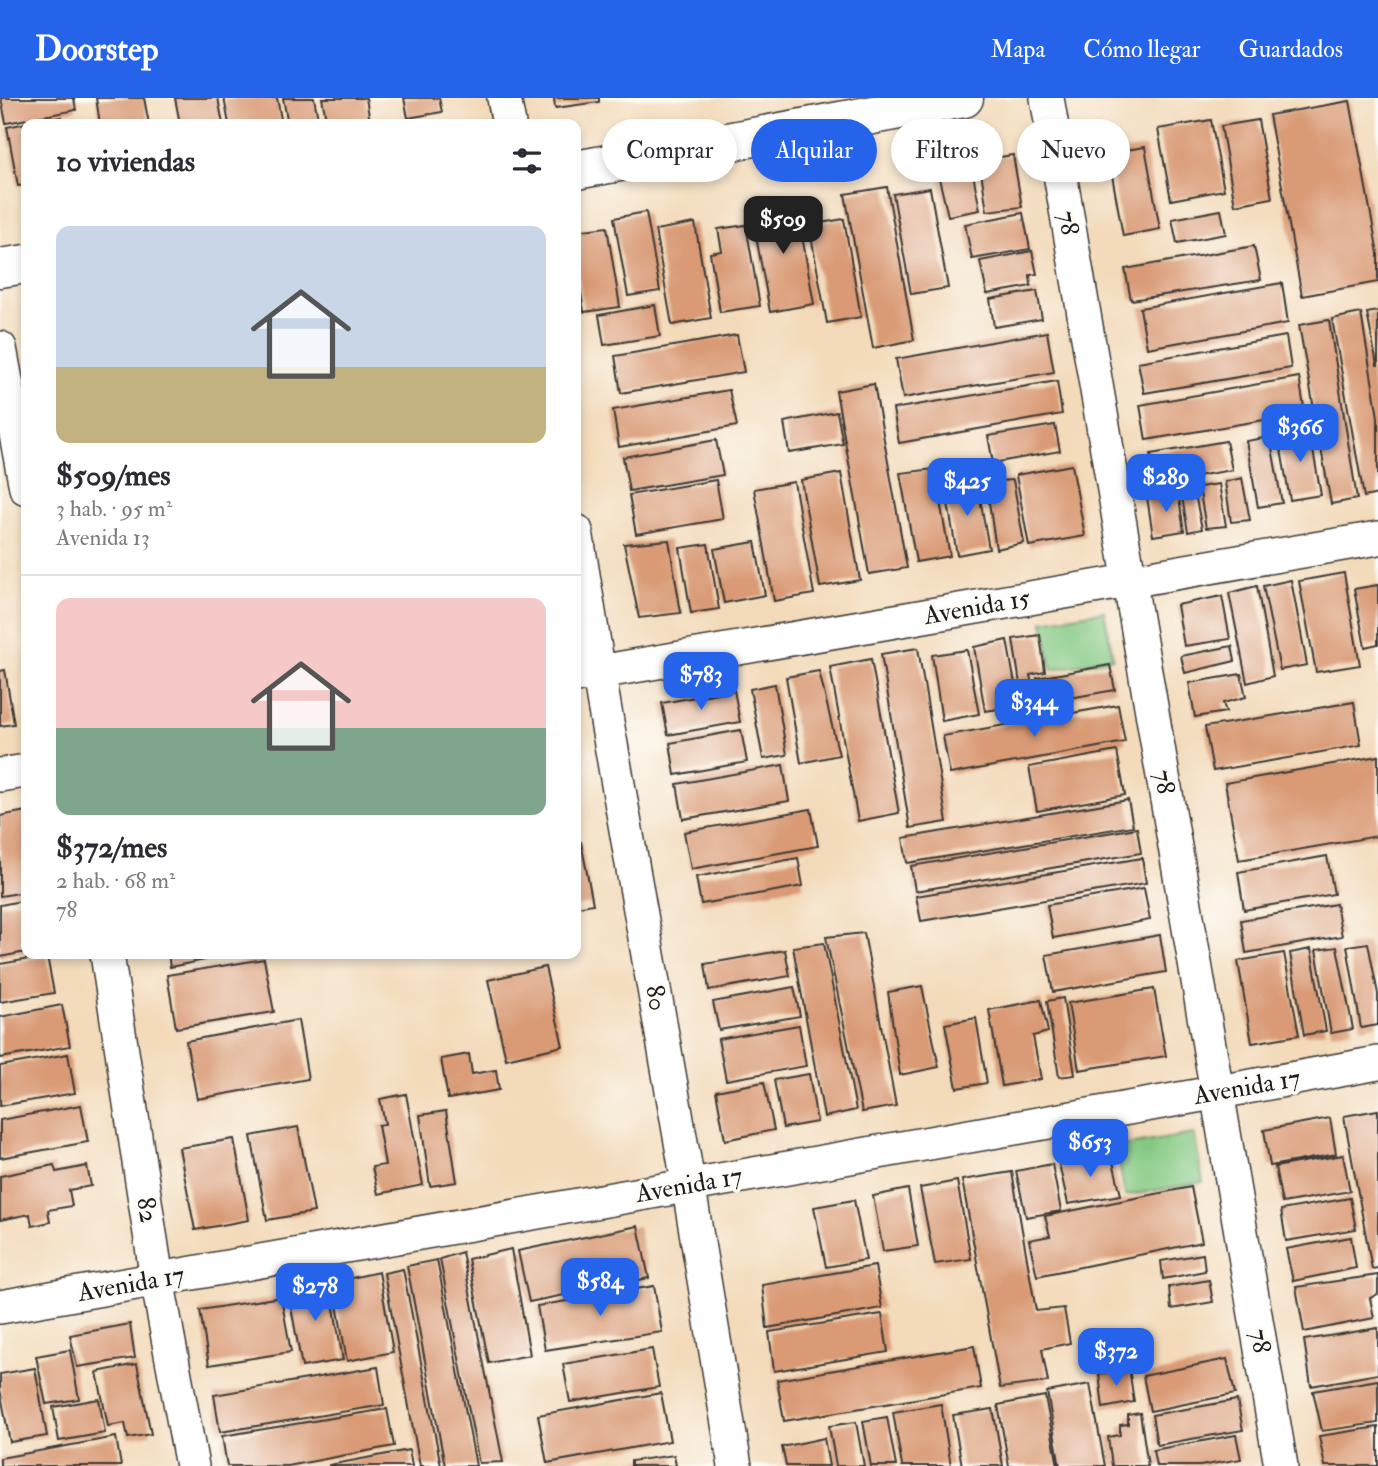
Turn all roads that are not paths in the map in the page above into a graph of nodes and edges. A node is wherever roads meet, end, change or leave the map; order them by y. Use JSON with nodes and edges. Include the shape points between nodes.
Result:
{"nodes":[{"id":1,"x":504,"y":98,"type":"edge"},
{"id":2,"x":964,"y":98,"type":"edge"},
{"id":3,"x":1046,"y":98,"type":"edge"},
{"id":4,"x":508,"y":119,"type":"edge"},
{"id":5,"x":581,"y":169,"type":"edge"},
{"id":6,"x":21,"y":265,"type":"edge"},
{"id":7,"x":0,"y":268,"type":"edge"},
{"id":8,"x":0,"y":348,"type":"edge"},
{"id":9,"x":21,"y":461,"type":"edge"},
{"id":10,"x":1378,"y":538,"type":"edge"},
{"id":11,"x":1129,"y":581,"type":"junction"},
{"id":12,"x":581,"y":596,"type":"edge"},
{"id":13,"x":587,"y":674,"type":"edge"},
{"id":14,"x":21,"y":772,"type":"edge"},
{"id":15,"x":0,"y":775,"type":"edge"},
{"id":16,"x":108,"y":959,"type":"edge"},
{"id":17,"x":1378,"y":1063,"type":"edge"},
{"id":18,"x":1219,"y":1093,"type":"junction"},
{"id":19,"x":688,"y":1186,"type":"junction"},
{"id":20,"x":157,"y":1279,"type":"junction"},
{"id":21,"x":0,"y":1307,"type":"edge"},
{"id":22,"x":192,"y":1466,"type":"edge"},
{"id":23,"x":735,"y":1466,"type":"edge"},
{"id":24,"x":1282,"y":1466,"type":"edge"}],
"edges":[{"from":1,"to":4,"type":"street"},
{"from":2,"to":5,"type":"street"},
{"from":3,"to":11,"type":"street","name":"78"},
{"from":6,"to":7,"type":"street"},
{"from":8,"to":9,"type":"street"},
{"from":10,"to":11,"type":"street","name":"Avenida 15"},
{"from":11,"to":13,"type":"street","name":"Avenida 15"},
{"from":11,"to":18,"type":"street","name":"78"},
{"from":12,"to":13,"type":"street","name":"80"},
{"from":13,"to":19,"type":"street","name":"80"},
{"from":14,"to":15,"type":"street"},
{"from":16,"to":20,"type":"street","name":"82"},
{"from":17,"to":18,"type":"street","name":"Avenida 17"},
{"from":18,"to":19,"type":"street","name":"Avenida 17"},
{"from":18,"to":24,"type":"street","name":"78"},
{"from":19,"to":20,"type":"street","name":"Avenida 17"},
{"from":19,"to":23,"type":"street","name":"80"},
{"from":20,"to":21,"type":"street","name":"Avenida 17"},
{"from":20,"to":22,"type":"street","name":"82"}]}
